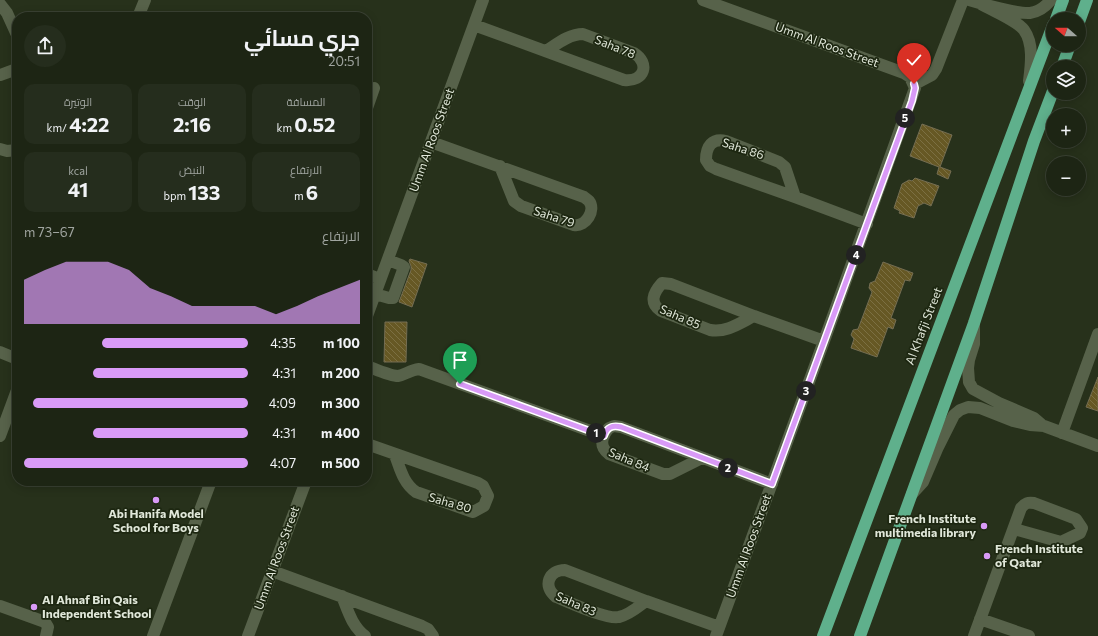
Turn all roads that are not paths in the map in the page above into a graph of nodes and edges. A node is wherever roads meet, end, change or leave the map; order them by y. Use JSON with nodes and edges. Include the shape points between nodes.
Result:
{"nodes":[{"id":1,"x":145,"y":0,"type":"edge"},
{"id":2,"x":483,"y":0,"type":"edge"},
{"id":3,"x":703,"y":0,"type":"edge"},
{"id":4,"x":963,"y":0,"type":"edge"},
{"id":5,"x":969,"y":0,"type":"edge"},
{"id":6,"x":1051,"y":0,"type":"edge"},
{"id":7,"x":1063,"y":0,"type":"edge"},
{"id":8,"x":1087,"y":0,"type":"edge"},
{"id":9,"x":0,"y":4,"type":"edge"},
{"id":10,"x":981,"y":4,"type":"junction"},
{"id":11,"x":140,"y":12,"type":"edge"},
{"id":12,"x":1059,"y":12,"type":"edge"},
{"id":13,"x":1083,"y":12,"type":"edge"},
{"id":14,"x":12,"y":24,"type":"edge"},
{"id":15,"x":474,"y":25,"type":"junction"},
{"id":16,"x":1046,"y":44,"type":"edge"},
{"id":17,"x":546,"y":51,"type":"junction"},
{"id":18,"x":12,"y":72,"type":"edge"},
{"id":19,"x":0,"y":76,"type":"edge"},
{"id":20,"x":914,"y":84,"type":"junction"},
{"id":21,"x":374,"y":88,"type":"dead end"},
{"id":22,"x":1029,"y":88,"type":"junction"},
{"id":23,"x":372,"y":94,"type":"edge"},
{"id":24,"x":1050,"y":100,"type":"edge"},
{"id":25,"x":431,"y":142,"type":"junction"},
{"id":26,"x":0,"y":149,"type":"edge"},
{"id":27,"x":12,"y":150,"type":"edge"},
{"id":28,"x":500,"y":166,"type":"junction"},
{"id":29,"x":795,"y":197,"type":"junction"},
{"id":30,"x":867,"y":224,"type":"junction"},
{"id":31,"x":388,"y":260,"type":"junction"},
{"id":32,"x":372,"y":276,"type":"edge"},
{"id":33,"x":380,"y":279,"type":"junction"},
{"id":34,"x":375,"y":294,"type":"junction"},
{"id":35,"x":372,"y":302,"type":"edge"},
{"id":36,"x":754,"y":316,"type":"junction"},
{"id":37,"x":974,"y":323,"type":"junction"},
{"id":38,"x":1098,"y":334,"type":"edge"},
{"id":39,"x":824,"y":341,"type":"junction"},
{"id":40,"x":0,"y":352,"type":"edge"},
{"id":41,"x":12,"y":357,"type":"edge"},
{"id":42,"x":372,"y":368,"type":"edge"},
{"id":43,"x":12,"y":404,"type":"edge"},
{"id":44,"x":1044,"y":426,"type":"junction"},
{"id":45,"x":1062,"y":432,"type":"junction"},
{"id":46,"x":0,"y":436,"type":"edge"},
{"id":47,"x":604,"y":436,"type":"junction"},
{"id":48,"x":372,"y":446,"type":"edge"},
{"id":49,"x":1098,"y":446,"type":"edge"},
{"id":50,"x":395,"y":455,"type":"junction"},
{"id":51,"x":702,"y":458,"type":"junction"},
{"id":52,"x":772,"y":484,"type":"junction"},
{"id":53,"x":209,"y":486,"type":"edge"},
{"id":54,"x":304,"y":486,"type":"edge"},
{"id":55,"x":912,"y":494,"type":"junction"},
{"id":56,"x":1014,"y":529,"type":"junction"},
{"id":57,"x":272,"y":571,"type":"junction"},
{"id":58,"x":342,"y":596,"type":"junction"},
{"id":59,"x":646,"y":601,"type":"junction"},
{"id":60,"x":0,"y":606,"type":"edge"},
{"id":61,"x":980,"y":619,"type":"junction"},
{"id":62,"x":717,"y":631,"type":"edge"},
{"id":63,"x":46,"y":636,"type":"edge"},
{"id":64,"x":153,"y":636,"type":"edge"},
{"id":65,"x":248,"y":636,"type":"edge"},
{"id":66,"x":365,"y":636,"type":"edge"},
{"id":67,"x":433,"y":636,"type":"edge"},
{"id":68,"x":823,"y":636,"type":"edge"},
{"id":69,"x":860,"y":636,"type":"edge"},
{"id":70,"x":974,"y":636,"type":"edge"},
{"id":71,"x":1029,"y":636,"type":"edge"}],
"edges":[{"from":1,"to":11,"type":"street"},
{"from":2,"to":15,"type":"street","name":"Umm Al Roos Street"},
{"from":3,"to":20,"type":"street","name":"Umm Al Roos Street","via":[[904,73]]},
{"from":4,"to":20,"type":"street","via":[[936,69],[932,75]]},
{"from":5,"to":10,"type":"street"},
{"from":6,"to":10,"type":"street","via":[[1039,10],[1030,13]]},
{"from":7,"to":12,"type":"highway"},
{"from":8,"to":13,"type":"highway"},
{"from":9,"to":14,"type":"street"},
{"from":10,"to":22,"type":"street","via":[[1016,23],[1026,33],[1031,64]]},
{"from":15,"to":17,"type":"street","name":"Saha 78"},
{"from":15,"to":25,"type":"street","name":"Umm Al Roos Street"},
{"from":16,"to":22,"type":"highway","name":"Al Khafji Street"},
{"from":17,"to":17,"type":"street","name":"Saha 78","via":[[570,36],[583,34],[634,53],[640,57],[643,69],[637,79],[624,80]]},
{"from":18,"to":19,"type":"street"},
{"from":20,"to":30,"type":"street","name":"Umm Al Roos Street","via":[[912,101]]},
{"from":21,"to":23,"type":"street"},
{"from":22,"to":68,"type":"highway","name":"Al Khafji Street"},
{"from":24,"to":37,"type":"highway"},
{"from":25,"to":28,"type":"street","name":"Saha 79"},
{"from":25,"to":31,"type":"street","name":"Umm Al Roos Street"},
{"from":26,"to":27,"type":"street"},
{"from":28,"to":28,"type":"street","name":"Saha 79","via":[[514,201],[521,206],[579,226],[588,219],[591,211],[589,200]]},
{"from":29,"to":29,"type":"street","name":"Saha 86","via":[[785,167],[779,162],[726,141],[713,141],[709,147],[706,160],[710,166]]},
{"from":29,"to":30,"type":"street","name":"Saha 86"},
{"from":30,"to":39,"type":"street","name":"Umm Al Roos Street"},
{"from":31,"to":33,"type":"street","name":"Umm Al Roos Street"},
{"from":31,"to":34,"type":"street","via":[[404,267],[393,298]]},
{"from":32,"to":33,"type":"street"},
{"from":33,"to":34,"type":"street","name":"Umm Al Roos Street"},
{"from":34,"to":35,"type":"street","name":"Umm Al Roos Street"},
{"from":36,"to":36,"type":"street","name":"Saha 85","via":[[725,330],[714,330],[661,311],[653,302],[654,296],[662,283],[671,284]]},
{"from":36,"to":39,"type":"street","name":"Saha 85"},
{"from":37,"to":44,"type":"street","via":[[974,344],[968,368],[969,382],[973,389],[1034,418]]},
{"from":37,"to":55,"type":"highway"},
{"from":38,"to":45,"type":"street"},
{"from":39,"to":52,"type":"street","name":"Umm Al Roos Street"},
{"from":40,"to":41,"type":"street"},
{"from":42,"to":47,"type":"street","via":[[397,376],[419,369]]},
{"from":43,"to":46,"type":"street"},
{"from":44,"to":45,"type":"street"},
{"from":44,"to":55,"type":"street","via":[[1012,421],[980,408],[968,407],[960,410],[948,426],[923,482]]},
{"from":45,"to":49,"type":"street"},
{"from":47,"to":51,"type":"street","name":"Saha 84","via":[[609,428],[621,427]]},
{"from":47,"to":51,"type":"street","name":"Saha 84","via":[[602,446],[609,454],[662,474],[670,474]]},
{"from":48,"to":50,"type":"street","name":"Saha 80"},
{"from":50,"to":50,"type":"street","name":"Saha 80","via":[[409,488],[474,512],[484,506],[488,496],[483,486],[478,483]]},
{"from":51,"to":52,"type":"street","name":"Saha 84"},
{"from":52,"to":62,"type":"street","name":"Umm Al Roos Street"},
{"from":53,"to":64,"type":"street"},
{"from":54,"to":57,"type":"street","name":"Umm Al Roos Street"},
{"from":55,"to":69,"type":"highway"},
{"from":56,"to":56,"type":"street","via":[[1061,542],[1080,533],[1082,528],[1076,520],[1030,502],[1021,508]]},
{"from":56,"to":61,"type":"street"},
{"from":57,"to":58,"type":"street"},
{"from":57,"to":65,"type":"street","name":"Umm Al Roos Street"},
{"from":58,"to":66,"type":"street","via":[[354,625]]},
{"from":58,"to":67,"type":"street","via":[[422,626]]},
{"from":59,"to":59,"type":"street","name":"Saha 83","via":[[617,618],[607,616],[556,597],[550,592],[549,580],[556,572],[566,570]]},
{"from":59,"to":62,"type":"street","name":"Saha 83"},
{"from":60,"to":63,"type":"street","via":[[45,622],[48,627]]},
{"from":61,"to":70,"type":"street"},
{"from":61,"to":71,"type":"street"}]}
